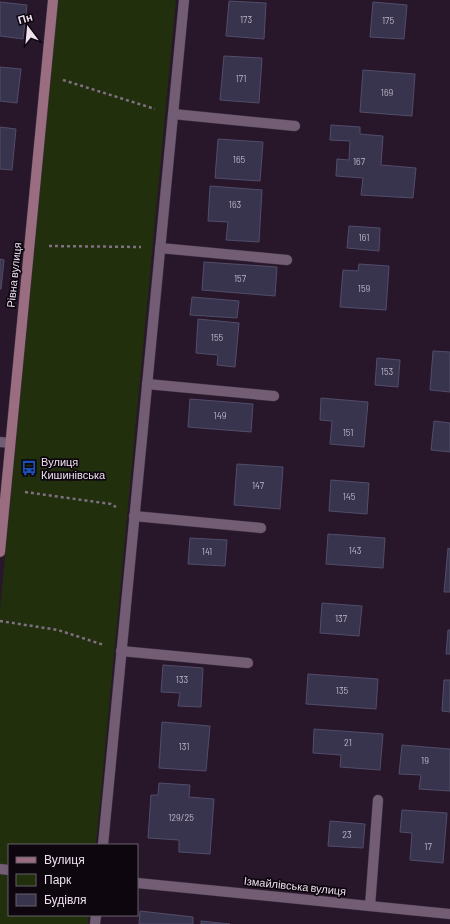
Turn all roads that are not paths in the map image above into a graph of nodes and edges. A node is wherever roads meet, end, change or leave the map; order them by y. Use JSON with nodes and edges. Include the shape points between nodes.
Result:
{"nodes":[{"id":1,"x":53,"y":0,"type":"edge"},
{"id":2,"x":184,"y":0,"type":"edge"},
{"id":3,"x":173,"y":114,"type":"junction"},
{"id":4,"x":295,"y":126,"type":"dead end"},
{"id":5,"x":160,"y":248,"type":"junction"},
{"id":6,"x":287,"y":260,"type":"dead end"},
{"id":7,"x":147,"y":384,"type":"junction"},
{"id":8,"x":274,"y":396,"type":"dead end"},
{"id":9,"x":5,"y":443,"type":"edge"},
{"id":10,"x":134,"y":516,"type":"junction"},
{"id":11,"x":261,"y":528,"type":"dead end"},
{"id":12,"x":0,"y":552,"type":"edge"},
{"id":13,"x":121,"y":651,"type":"junction"},
{"id":14,"x":248,"y":663,"type":"dead end"},
{"id":15,"x":378,"y":800,"type":"dead end"},
{"id":16,"x":103,"y":844,"type":"edge"},
{"id":17,"x":138,"y":883,"type":"edge"},
{"id":18,"x":370,"y":906,"type":"junction"},
{"id":19,"x":450,"y":914,"type":"edge"}],
"edges":[{"from":1,"to":9,"type":"street","name":"Рівна вулиця","via":[[29,246]]},
{"from":2,"to":3,"type":"street"},
{"from":3,"to":4,"type":"street"},
{"from":3,"to":5,"type":"street"},
{"from":5,"to":6,"type":"street"},
{"from":5,"to":7,"type":"street"},
{"from":7,"to":8,"type":"street"},
{"from":7,"to":10,"type":"street"},
{"from":9,"to":12,"type":"street","name":"Рівна вулиця","via":[[6,489]]},
{"from":10,"to":11,"type":"street"},
{"from":10,"to":13,"type":"street"},
{"from":13,"to":14,"type":"street"},
{"from":13,"to":16,"type":"street"},
{"from":15,"to":18,"type":"street"},
{"from":17,"to":18,"type":"street","name":"Ізмайлівська вулиця"},
{"from":18,"to":19,"type":"street","name":"Ізмайлівська вулиця"}]}
